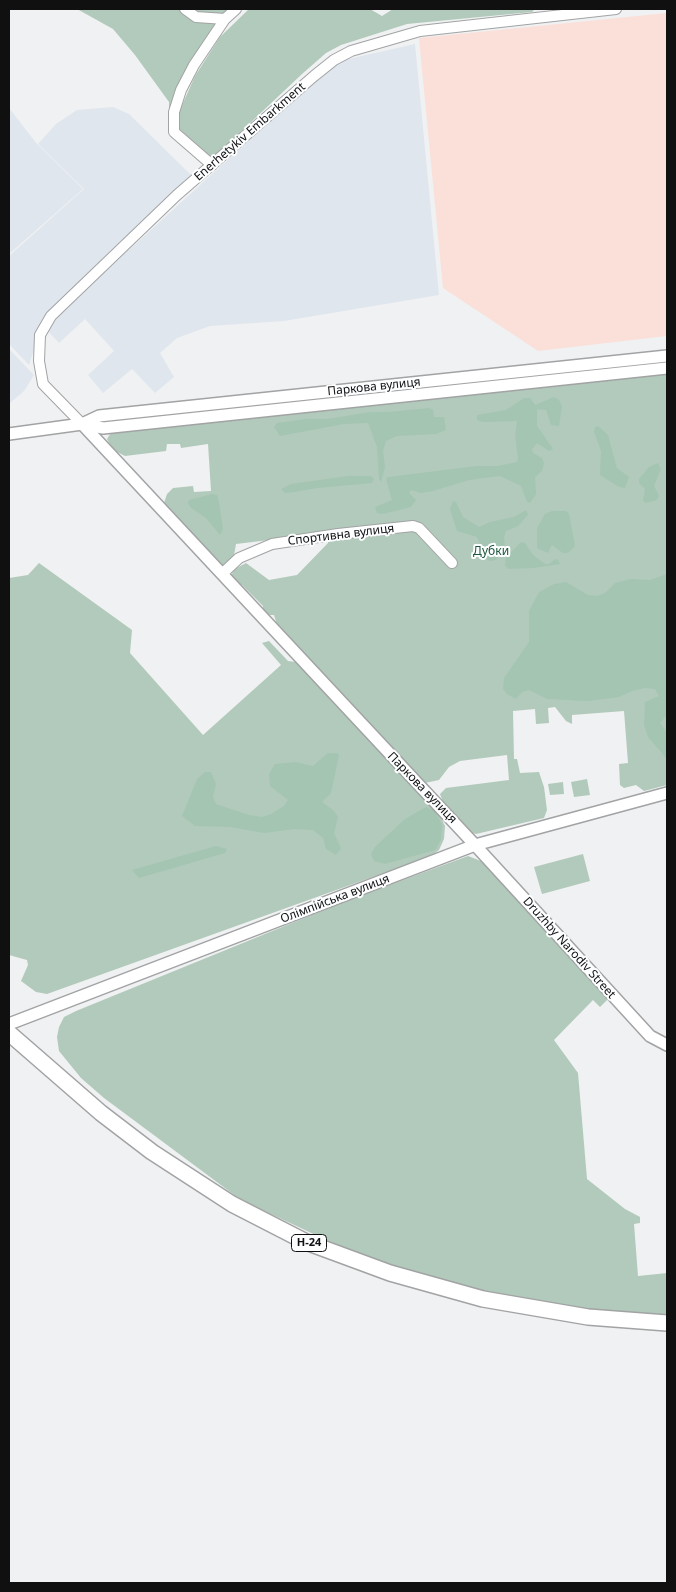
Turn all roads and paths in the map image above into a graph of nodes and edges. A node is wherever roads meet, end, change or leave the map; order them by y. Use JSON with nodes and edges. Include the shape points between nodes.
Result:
{"nodes":[{"id":1,"x":185,"y":9,"type":"edge"},
{"id":2,"x":236,"y":9,"type":"edge"},
{"id":3,"x":616,"y":9,"type":"edge"},
{"id":4,"x":225,"y":19,"type":"junction"},
{"id":5,"x":212,"y":165,"type":"junction"},
{"id":6,"x":667,"y":356,"type":"edge"},
{"id":7,"x":667,"y":368,"type":"edge"},
{"id":8,"x":82,"y":424,"type":"junction"},
{"id":9,"x":9,"y":434,"type":"edge"},
{"id":10,"x":452,"y":563,"type":"dead end"},
{"id":11,"x":223,"y":573,"type":"junction"},
{"id":12,"x":667,"y":793,"type":"edge"},
{"id":13,"x":475,"y":845,"type":"junction"},
{"id":14,"x":9,"y":1024,"type":"edge"},
{"id":15,"x":9,"y":1033,"type":"edge"},
{"id":16,"x":667,"y":1045,"type":"edge"},
{"id":17,"x":667,"y":1322,"type":"edge"}],
"edges":[{"from":1,"to":4,"type":"street","via":[[196,17]]},
{"from":2,"to":4,"type":"street"},
{"from":3,"to":5,"type":"street","name":"Enerhetykiv Embarkment","via":[[420,31],[351,51],[314,76]]},
{"from":4,"to":5,"type":"street","via":[[181,90],[173,122],[174,132]]},
{"from":5,"to":8,"type":"street","name":"Enerhetykiv Embarkment","via":[[57,310],[40,334],[39,361],[43,384]]},
{"from":6,"to":8,"type":"street","name":"Паркова вулиця","via":[[98,416]]},
{"from":7,"to":8,"type":"street","name":"Паркова вулиця","via":[[103,428]]},
{"from":8,"to":9,"type":"street"},
{"from":8,"to":11,"type":"street","name":"Паркова вулиця"},
{"from":10,"to":11,"type":"street","name":"Спортивна вулиця","via":[[419,528],[413,526],[272,544],[239,558]]},
{"from":11,"to":13,"type":"street","name":"Паркова вулиця"},
{"from":12,"to":13,"type":"street","name":"Олімпійська вулиця"},
{"from":13,"to":14,"type":"street","name":"Олімпійська вулиця"},
{"from":13,"to":16,"type":"street","name":"Druzhby Narodiv Street","via":[[650,1036]]},
{"from":15,"to":17,"type":"main road","number":"Н-24","via":[[101,1113],[152,1152],[232,1204],[314,1245],[390,1273],[483,1299],[588,1317]]}]}
